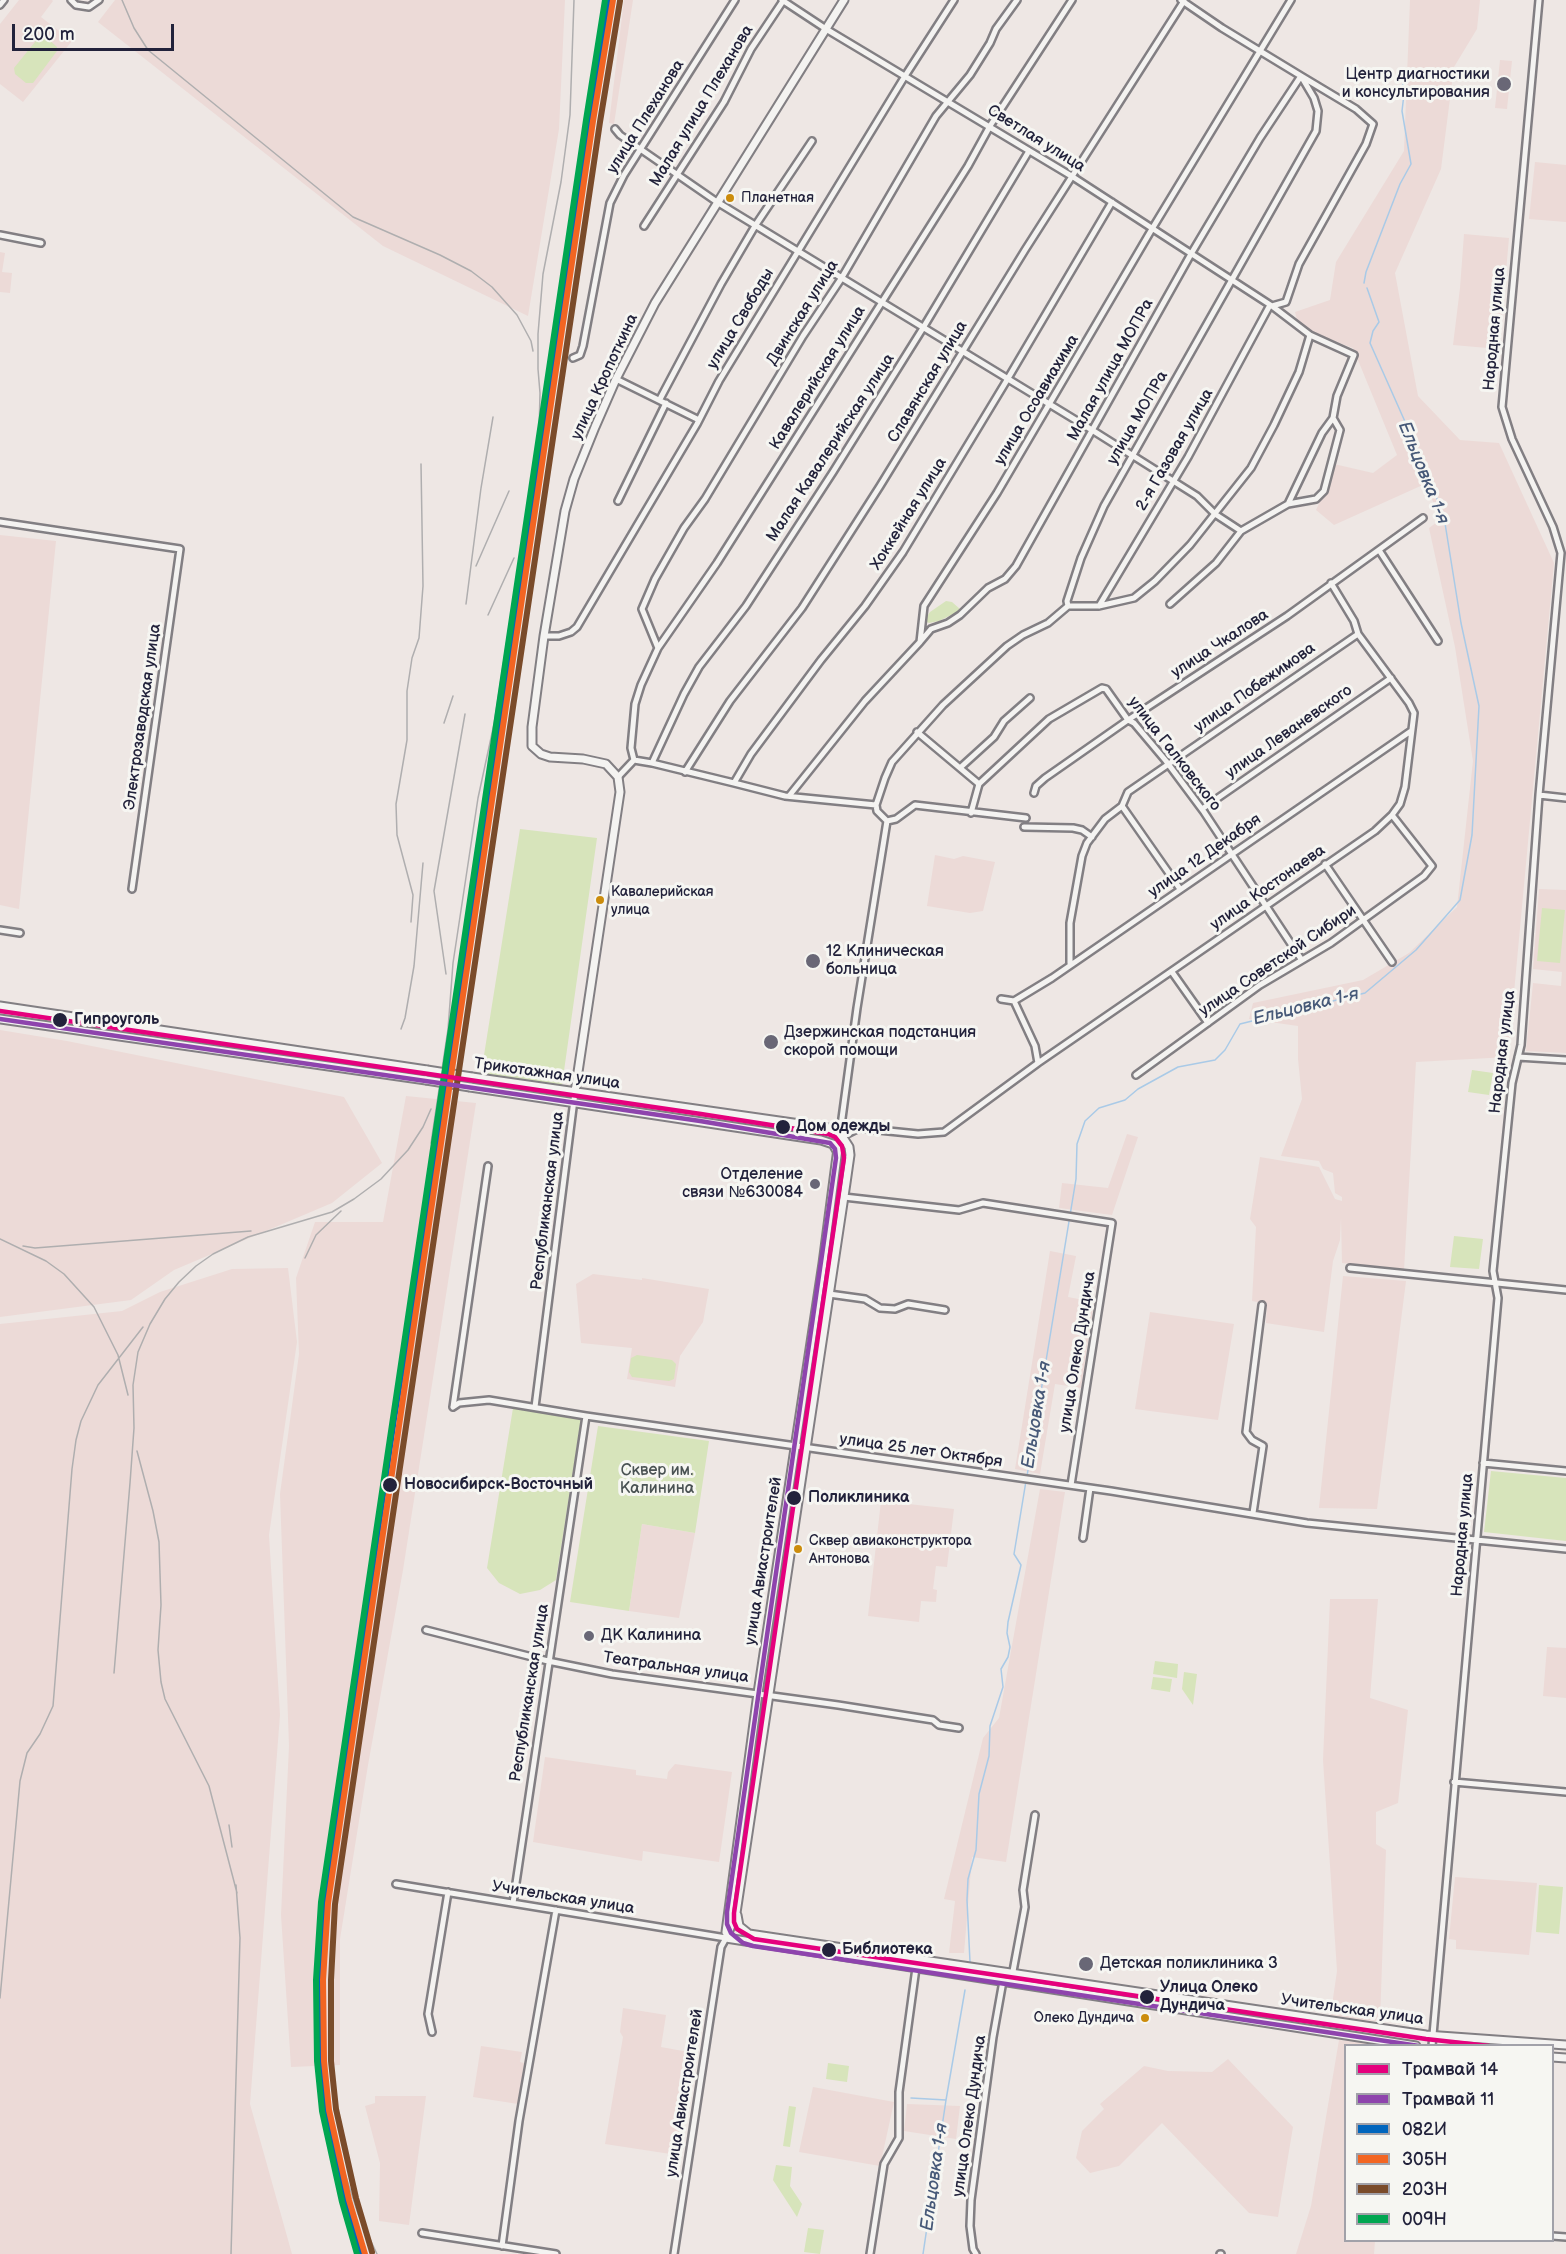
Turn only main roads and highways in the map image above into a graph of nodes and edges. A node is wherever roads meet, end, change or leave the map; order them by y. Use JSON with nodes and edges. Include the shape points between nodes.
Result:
{"nodes":[{"id":1,"x":844,"y":0,"type":"edge"},
{"id":2,"x":618,"y":777,"type":"joint"},
{"id":3,"x":0,"y":1006,"type":"edge"},
{"id":4,"x":0,"y":1019,"type":"edge"},
{"id":5,"x":575,"y":1092,"type":"junction"},
{"id":6,"x":695,"y":1108,"type":"junction"},
{"id":7,"x":695,"y":1120,"type":"junction"},
{"id":8,"x":842,"y":1134,"type":"junction"},
{"id":9,"x":838,"y":1157,"type":"junction"},
{"id":10,"x":849,"y":1164,"type":"junction"},
{"id":11,"x":736,"y":1913,"type":"junction"},
{"id":12,"x":744,"y":1932,"type":"junction"},
{"id":13,"x":726,"y":1938,"type":"junction"},
{"id":14,"x":1403,"y":2044,"type":"edge"},
{"id":15,"x":1553,"y":2044,"type":"edge"}],
"edges":[{"from":1,"to":2,"type":"main road","name":"улица Кропоткина","via":[[655,303],[616,379],[570,490],[544,636],[532,746],[550,757],[598,761]]},
{"from":2,"to":5,"type":"main road","name":"Республиканская улица","via":[[620,800]]},
{"from":3,"to":5,"type":"main road","name":"Трикотажная улица","bridge":true},
{"from":4,"to":7,"type":"main road","name":"Трикотажная улица","bridge":true},
{"from":5,"to":6,"type":"main road","name":"Трикотажная улица"},
{"from":6,"to":7,"type":"main road","via":[[701,1114]]},
{"from":6,"to":8,"type":"main road","name":"Трикотажная улица","via":[[828,1128]]},
{"from":7,"to":9,"type":"main road","name":"Трикотажная улица","via":[[827,1141],[833,1144]]},
{"from":8,"to":9,"type":"main road","name":"улица Авиастроителей"},
{"from":8,"to":10,"type":"main road","name":"улица Авиастроителей","via":[[849,1147]]},
{"from":9,"to":10,"type":"main road","name":"Трикотажная улица","via":[[847,1159]]},
{"from":9,"to":13,"type":"main road","name":"улица Авиастроителей","via":[[758,1693]]},
{"from":10,"to":11,"type":"main road","name":"улица Авиастроителей"},
{"from":11,"to":12,"type":"main road"},
{"from":11,"to":13,"type":"main road","name":"улица Авиастроителей"},
{"from":12,"to":13,"type":"main road","name":"Учительская улица"},
{"from":12,"to":15,"type":"main road","name":"Учительская улица","via":[[1433,2035]]},
{"from":13,"to":14,"type":"main road","name":"Учительская улица"}]}
